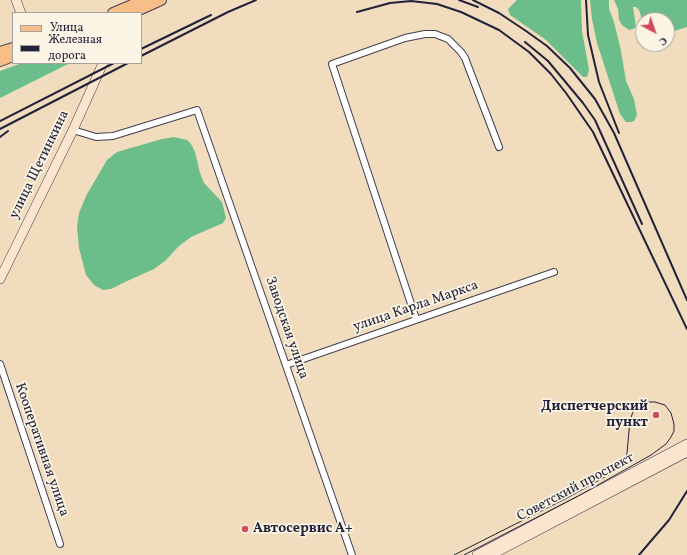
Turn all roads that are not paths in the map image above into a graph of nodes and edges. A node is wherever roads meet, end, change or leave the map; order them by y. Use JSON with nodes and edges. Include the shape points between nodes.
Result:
{"nodes":[{"id":1,"x":16,"y":0,"type":"edge"},
{"id":2,"x":144,"y":0,"type":"edge"},
{"id":3,"x":161,"y":0,"type":"edge"},
{"id":4,"x":129,"y":8,"type":"edge"},
{"id":5,"x":21,"y":12,"type":"edge"},
{"id":6,"x":116,"y":12,"type":"edge"},
{"id":7,"x":12,"y":48,"type":"edge"},
{"id":8,"x":0,"y":52,"type":"edge"},
{"id":9,"x":12,"y":56,"type":"edge"},
{"id":10,"x":0,"y":61,"type":"edge"},
{"id":11,"x":103,"y":64,"type":"edge"},
{"id":12,"x":73,"y":130,"type":"junction"},
{"id":13,"x":499,"y":148,"type":"dead end"},
{"id":14,"x":554,"y":272,"type":"dead end"},
{"id":15,"x":0,"y":279,"type":"edge"},
{"id":16,"x":416,"y":319,"type":"junction"},
{"id":17,"x":0,"y":364,"type":"edge"},
{"id":18,"x":286,"y":365,"type":"junction"},
{"id":19,"x":687,"y":444,"type":"edge"},
{"id":20,"x":687,"y":452,"type":"edge"},
{"id":21,"x":60,"y":544,"type":"dead end"},
{"id":22,"x":352,"y":555,"type":"edge"},
{"id":23,"x":477,"y":555,"type":"edge"},
{"id":24,"x":491,"y":555,"type":"edge"}],
"edges":[{"from":1,"to":5,"type":"main road"},
{"from":2,"to":4,"type":"main road"},
{"from":3,"to":4,"type":"main road"},
{"from":4,"to":6,"type":"main road"},
{"from":7,"to":8,"type":"main road"},
{"from":9,"to":10,"type":"main road"},
{"from":11,"to":12,"type":"main road","name":"улица Щетинкина"},
{"from":12,"to":15,"type":"main road","name":"улица Щетинкина"},
{"from":12,"to":18,"type":"street","name":"Заводская улица","via":[[96,137],[113,136],[197,110]]},
{"from":13,"to":16,"type":"street","via":[[465,58],[448,39],[435,34],[405,38],[332,64]]},
{"from":14,"to":16,"type":"street","name":"улица Карла Маркса"},
{"from":16,"to":18,"type":"street","name":"улица Карла Маркса"},
{"from":17,"to":21,"type":"street","name":"Кооперативная улица"},
{"from":18,"to":22,"type":"street","name":"Заводская улица"},
{"from":19,"to":23,"type":"main road","name":"Советский проспект"},
{"from":20,"to":24,"type":"main road","name":"Советский проспект"}]}
